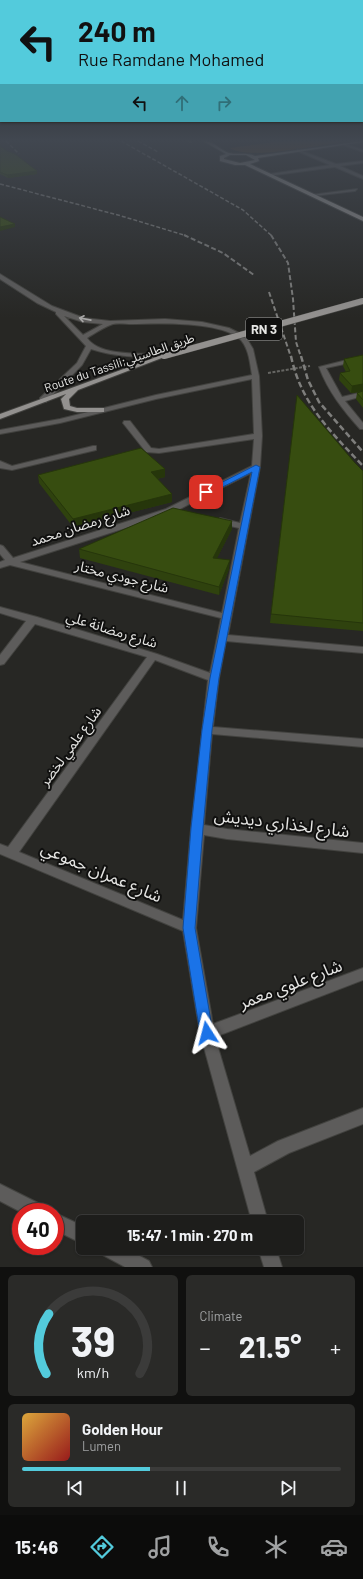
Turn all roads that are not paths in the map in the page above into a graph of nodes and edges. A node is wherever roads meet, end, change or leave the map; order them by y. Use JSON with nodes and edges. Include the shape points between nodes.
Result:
{"nodes":[{"id":1,"x":323,"y":200,"type":"edge"},
{"id":2,"x":362,"y":219,"type":"edge"},
{"id":3,"x":0,"y":276,"type":"edge"},
{"id":4,"x":363,"y":301,"type":"edge"},
{"id":5,"x":55,"y":310,"type":"junction"},
{"id":6,"x":116,"y":322,"type":"junction"},
{"id":7,"x":83,"y":338,"type":"junction"},
{"id":8,"x":89,"y":346,"type":"junction"},
{"id":9,"x":164,"y":356,"type":"junction"},
{"id":10,"x":363,"y":358,"type":"edge"},
{"id":11,"x":256,"y":376,"type":"junction"},
{"id":12,"x":76,"y":388,"type":"junction"},
{"id":13,"x":363,"y":394,"type":"edge"},
{"id":14,"x":44,"y":400,"type":"junction"},
{"id":15,"x":340,"y":400,"type":"junction"},
{"id":16,"x":101,"y":410,"type":"junction"},
{"id":17,"x":0,"y":417,"type":"edge"},
{"id":18,"x":127,"y":423,"type":"dead end"},
{"id":19,"x":363,"y":427,"type":"edge"},
{"id":20,"x":0,"y":432,"type":"edge"},
{"id":21,"x":258,"y":436,"type":"junction"},
{"id":22,"x":93,"y":448,"type":"dead end"},
{"id":23,"x":0,"y":463,"type":"edge"},
{"id":24,"x":256,"y":467,"type":"junction"},
{"id":25,"x":169,"y":510,"type":"junction"},
{"id":26,"x":183,"y":514,"type":"edge"},
{"id":27,"x":212,"y":520,"type":"edge"},
{"id":28,"x":245,"y":527,"type":"junction"},
{"id":29,"x":0,"y":548,"type":"edge"},
{"id":30,"x":11,"y":562,"type":"junction"},
{"id":31,"x":0,"y":565,"type":"edge"},
{"id":32,"x":0,"y":610,"type":"edge"},
{"id":33,"x":227,"y":617,"type":"junction"},
{"id":34,"x":34,"y":619,"type":"junction"},
{"id":35,"x":223,"y":638,"type":"junction"},
{"id":36,"x":363,"y":650,"type":"edge"},
{"id":37,"x":154,"y":656,"type":"junction"},
{"id":38,"x":0,"y":662,"type":"edge"},
{"id":39,"x":214,"y":678,"type":"junction"},
{"id":40,"x":207,"y":730,"type":"junction"},
{"id":41,"x":363,"y":743,"type":"edge"},
{"id":42,"x":197,"y":828,"type":"junction"},
{"id":43,"x":363,"y":848,"type":"edge"},
{"id":44,"x":6,"y":851,"type":"edge"},
{"id":45,"x":189,"y":928,"type":"junction"},
{"id":46,"x":363,"y":974,"type":"edge"},
{"id":47,"x":207,"y":1033,"type":"junction"},
{"id":48,"x":363,"y":1116,"type":"edge"},
{"id":49,"x":244,"y":1168,"type":"junction"},
{"id":50,"x":0,"y":1192,"type":"edge"},
{"id":51,"x":21,"y":1203,"type":"edge"},
{"id":52,"x":258,"y":1215,"type":"edge"},
{"id":53,"x":64,"y":1226,"type":"edge"},
{"id":54,"x":76,"y":1232,"type":"edge"},
{"id":55,"x":121,"y":1255,"type":"edge"},
{"id":56,"x":269,"y":1255,"type":"edge"},
{"id":57,"x":144,"y":1267,"type":"edge"},
{"id":58,"x":273,"y":1267,"type":"edge"}],
"edges":[{"from":1,"to":2,"type":"main road"},
{"from":3,"to":5,"type":"street"},
{"from":4,"to":9,"type":"main road","name":"Route du Tassili;طريق الطاسيلي","number":"RN 3","bridge":true},
{"from":6,"to":5,"type":"street","one_way":true,"via":[[84,320]]},
{"from":5,"to":7,"type":"street"},
{"from":6,"to":7,"type":"street","via":[[100,327]]},
{"from":6,"to":11,"type":"street","via":[[183,322],[231,332],[244,340]]},
{"from":7,"to":8,"type":"street"},
{"from":8,"to":9,"type":"street","via":[[130,355]]},
{"from":8,"to":14,"type":"street","via":[[80,364]]},
{"from":9,"to":12,"type":"main road","name":"Route du Tassili;طريق الطاسيلي","number":"RN 3"},
{"from":10,"to":15,"type":"street","via":[[322,368]]},
{"from":11,"to":16,"type":"street"},
{"from":11,"to":21,"type":"street"},
{"from":12,"to":14,"type":"main road","name":"Route du Tassili;طريق الطاسيلي","number":"RN 3"},
{"from":12,"to":16,"type":"main road","via":[[65,399],[67,406],[77,410]]},
{"from":13,"to":15,"type":"street"},
{"from":14,"to":17,"type":"main road","name":"Route du Tassili;طريق الطاسيلي","number":"RN 3"},
{"from":15,"to":19,"type":"street"},
{"from":16,"to":20,"type":"street","via":[[60,421]]},
{"from":18,"to":21,"type":"street","via":[[149,450],[159,451]]},
{"from":21,"to":24,"type":"street"},
{"from":22,"to":23,"type":"street","via":[[12,468]]},
{"from":24,"to":25,"type":"street","name":"شارع رمضان محمد"},
{"from":24,"to":28,"type":"street"},
{"from":25,"to":26,"type":"street"},
{"from":25,"to":30,"type":"street","name":"شارع رمضان محمد"},
{"from":27,"to":28,"type":"street"},
{"from":28,"to":33,"type":"street"},
{"from":29,"to":30,"type":"street"},
{"from":30,"to":31,"type":"street","name":"شارع رمضان محمد"},
{"from":30,"to":33,"type":"street","name":"شارع جودي مختار"},
{"from":32,"to":34,"type":"street","name":"شارع رمضانة علي"},
{"from":33,"to":35,"type":"street"},
{"from":34,"to":37,"type":"street","name":"شارع رمضانة علي"},
{"from":34,"to":38,"type":"street"},
{"from":35,"to":36,"type":"street"},
{"from":35,"to":39,"type":"street"},
{"from":37,"to":39,"type":"street","name":"شارع رمضانة علي"},
{"from":37,"to":44,"type":"street","name":"شارع علمي لخضر"},
{"from":39,"to":40,"type":"street"},
{"from":40,"to":41,"type":"street"},
{"from":40,"to":42,"type":"street"},
{"from":42,"to":43,"type":"street","name":"شارع لخذاري ديديش","via":[[227,834]]},
{"from":42,"to":45,"type":"street"},
{"from":44,"to":45,"type":"street","name":"شارع عمران جموعي"},
{"from":45,"to":47,"type":"street"},
{"from":46,"to":47,"type":"street","name":"شارع علوي معمر"},
{"from":47,"to":49,"type":"street"},
{"from":48,"to":49,"type":"street","via":[[284,1146]]},
{"from":49,"to":52,"type":"street"},
{"from":50,"to":51,"type":"street"},
{"from":53,"to":54,"type":"street"},
{"from":55,"to":57,"type":"street"},
{"from":56,"to":58,"type":"street"}]}
